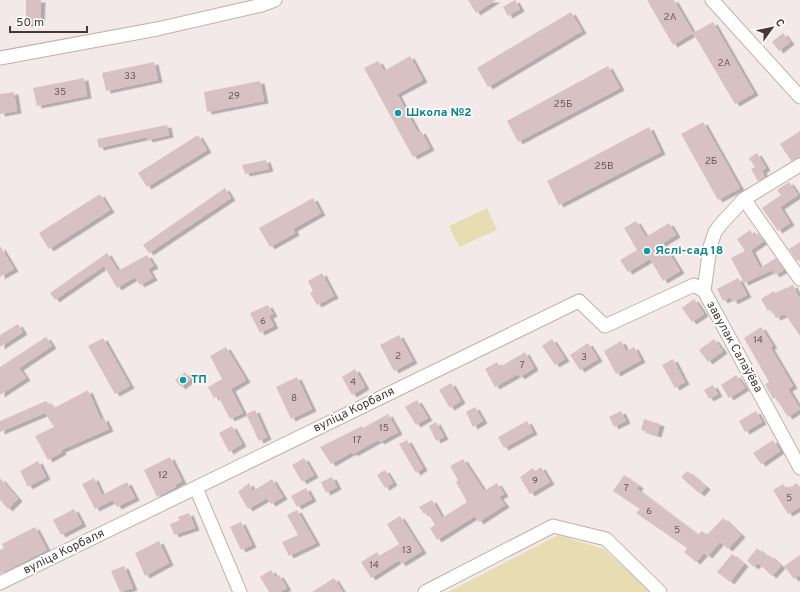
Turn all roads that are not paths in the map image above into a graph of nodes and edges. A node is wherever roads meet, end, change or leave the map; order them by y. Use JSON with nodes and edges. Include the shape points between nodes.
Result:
{"nodes":[{"id":1,"x":275,"y":0,"type":"edge"},
{"id":2,"x":712,"y":0,"type":"edge"},
{"id":3,"x":0,"y":58,"type":"edge"},
{"id":4,"x":800,"y":97,"type":"edge"},
{"id":5,"x":800,"y":165,"type":"edge"},
{"id":6,"x":744,"y":199,"type":"junction"},
{"id":7,"x":800,"y":279,"type":"edge"},
{"id":8,"x":704,"y":291,"type":"junction"},
{"id":9,"x":800,"y":468,"type":"edge"},
{"id":10,"x":196,"y":488,"type":"junction"},
{"id":11,"x":0,"y":583,"type":"edge"},
{"id":12,"x":240,"y":592,"type":"edge"},
{"id":13,"x":425,"y":592,"type":"edge"},
{"id":14,"x":660,"y":592,"type":"edge"}],
"edges":[{"from":1,"to":3,"type":"street","via":[[262,6],[157,29]]},
{"from":2,"to":4,"type":"street"},
{"from":5,"to":6,"type":"street","name":"завулак Салаўёва"},
{"from":6,"to":7,"type":"street"},
{"from":6,"to":8,"type":"street","name":"завулак Салаўёва","via":[[715,232],[710,247]]},
{"from":8,"to":9,"type":"street","name":"завулак Салаўёва"},
{"from":8,"to":10,"type":"street","name":"вуліца Корбаля","via":[[694,285],[605,326],[578,301]]},
{"from":10,"to":11,"type":"street","name":"вуліца Корбаля"},
{"from":10,"to":12,"type":"street"},
{"from":13,"to":14,"type":"street","via":[[553,526],[606,539]]}]}
